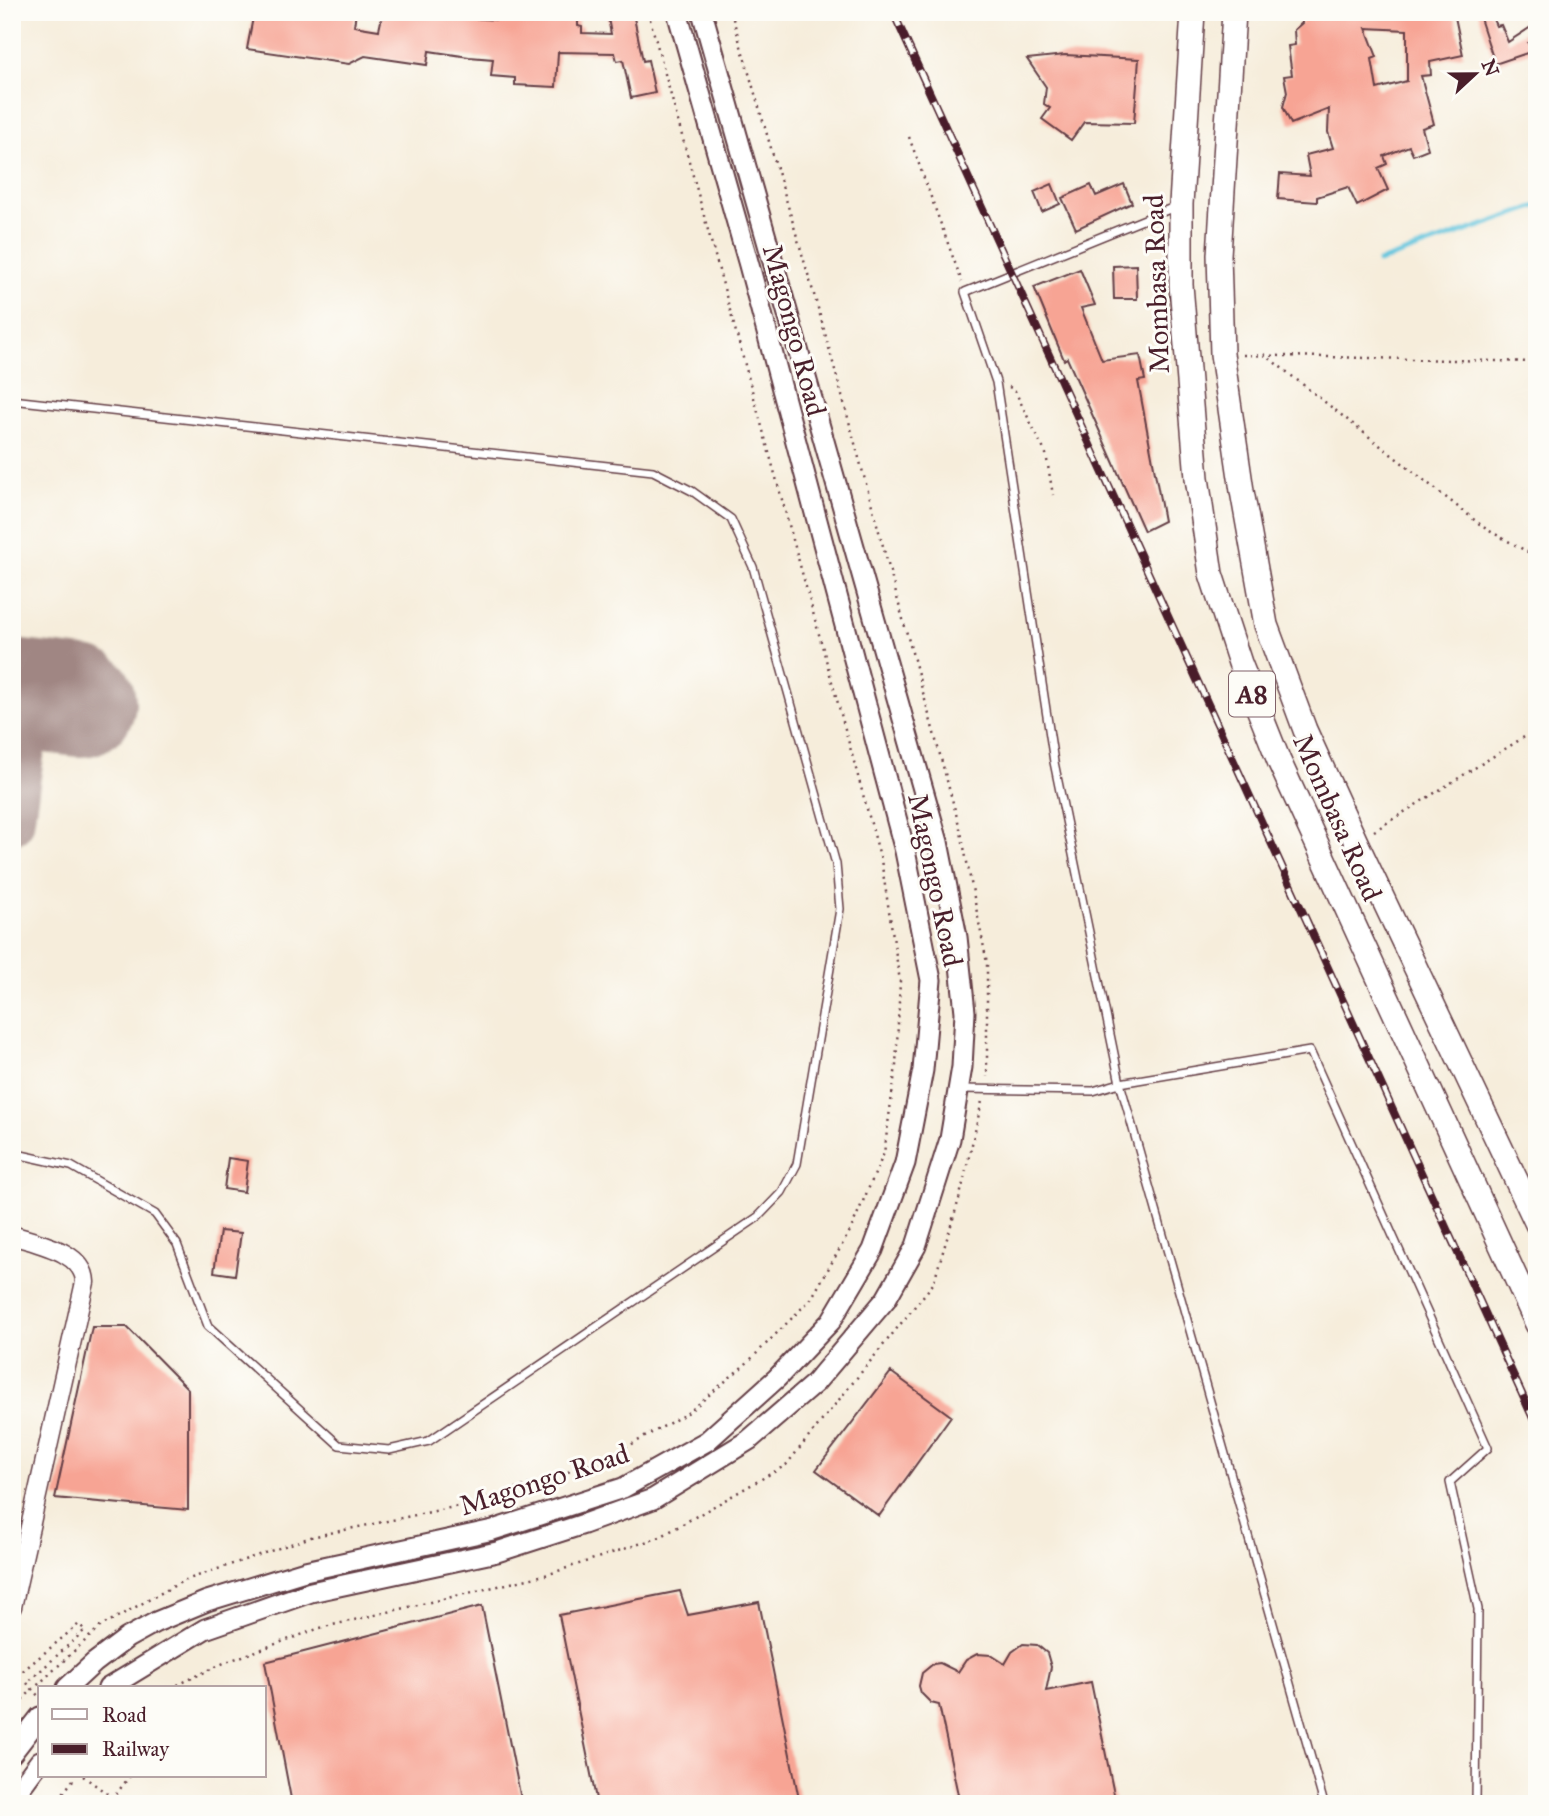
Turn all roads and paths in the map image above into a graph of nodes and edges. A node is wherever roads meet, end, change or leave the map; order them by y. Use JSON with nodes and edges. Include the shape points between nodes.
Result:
{"nodes":[{"id":1,"x":648,"y":12,"type":"edge"},
{"id":2,"x":677,"y":12,"type":"edge"},
{"id":3,"x":702,"y":12,"type":"edge"},
{"id":4,"x":731,"y":12,"type":"edge"},
{"id":5,"x":1193,"y":12,"type":"edge"},
{"id":6,"x":1234,"y":12,"type":"edge"},
{"id":7,"x":909,"y":137,"type":"dead end"},
{"id":8,"x":1181,"y":204,"type":"junction"},
{"id":9,"x":965,"y":292,"type":"junction"},
{"id":10,"x":1222,"y":354,"type":"junction"},
{"id":11,"x":1264,"y":354,"type":"junction"},
{"id":12,"x":1537,"y":362,"type":"edge"},
{"id":13,"x":996,"y":382,"type":"junction"},
{"id":14,"x":12,"y":400,"type":"edge"},
{"id":15,"x":1054,"y":495,"type":"dead end"},
{"id":16,"x":1537,"y":556,"type":"edge"},
{"id":17,"x":1537,"y":729,"type":"edge"},
{"id":18,"x":938,"y":842,"type":"junction"},
{"id":19,"x":1356,"y":842,"type":"junction"},
{"id":20,"x":905,"y":852,"type":"junction"},
{"id":21,"x":987,"y":1079,"type":"dead end"},
{"id":22,"x":1120,"y":1083,"type":"junction"},
{"id":23,"x":959,"y":1089,"type":"junction"},
{"id":24,"x":984,"y":1092,"type":"dead end"},
{"id":25,"x":12,"y":1153,"type":"edge"},
{"id":26,"x":1537,"y":1224,"type":"edge"},
{"id":27,"x":12,"y":1235,"type":"edge"},
{"id":28,"x":1537,"y":1324,"type":"edge"},
{"id":29,"x":12,"y":1607,"type":"edge"},
{"id":30,"x":12,"y":1680,"type":"edge"},
{"id":31,"x":69,"y":1686,"type":"edge"},
{"id":32,"x":111,"y":1686,"type":"edge"},
{"id":33,"x":175,"y":1686,"type":"edge"},
{"id":34,"x":38,"y":1696,"type":"edge"},
{"id":35,"x":19,"y":1704,"type":"junction"},
{"id":36,"x":12,"y":1710,"type":"edge"},
{"id":37,"x":38,"y":1720,"type":"edge"},
{"id":38,"x":12,"y":1753,"type":"edge"},
{"id":39,"x":38,"y":1764,"type":"edge"},
{"id":40,"x":74,"y":1778,"type":"edge"},
{"id":41,"x":86,"y":1778,"type":"edge"},
{"id":42,"x":128,"y":1778,"type":"edge"},
{"id":43,"x":12,"y":1800,"type":"edge"},
{"id":44,"x":55,"y":1804,"type":"edge"},
{"id":45,"x":1324,"y":1804,"type":"edge"},
{"id":46,"x":1476,"y":1804,"type":"edge"}],
"edges":[{"from":1,"to":35,"type":"path","via":[[881,860],[900,981],[896,1066],[884,1153],[850,1231],[811,1299],[748,1363],[689,1412],[604,1460],[578,1469],[473,1503],[311,1537],[183,1581],[101,1626]]},
{"from":2,"to":20,"type":"main road","name":"Magongo Road"},
{"from":3,"to":18,"type":"main road","name":"Magongo Road"},
{"from":4,"to":21,"type":"path","via":[[821,315],[961,832],[987,963]]},
{"from":5,"to":8,"type":"highway","name":"Mombasa Road","number":"A8"},
{"from":6,"to":10,"type":"highway","name":"Mombasa Road","number":"A8","via":[[1219,255]]},
{"from":7,"to":9,"type":"path"},
{"from":8,"to":9,"type":"lane"},
{"from":8,"to":28,"type":"highway","name":"Mombasa Road","number":"A8","via":[[1181,285],[1197,478],[1212,574],[1240,663],[1279,761]]},
{"from":9,"to":13,"type":"lane"},
{"from":10,"to":11,"type":"path"},
{"from":10,"to":19,"type":"highway","name":"Mombasa Road","number":"A8","via":[[1266,625]]},
{"from":11,"to":12,"type":"path"},
{"from":11,"to":16,"type":"path","via":[[1486,529]]},
{"from":13,"to":15,"type":"path","via":[[1014,389],[1046,454]]},
{"from":13,"to":22,"type":"lane","via":[[1054,762]]},
{"from":14,"to":25,"type":"lane","via":[[653,471],[692,491],[730,519],[753,567],[836,864],[840,909],[797,1164],[782,1192],[758,1217],[429,1441],[389,1450],[339,1445],[208,1326],[177,1244],[155,1214],[71,1166]]},
{"from":17,"to":19,"type":"path"},
{"from":18,"to":20,"type":"main road"},
{"from":18,"to":23,"type":"main road","name":"Magongo Road","via":[[957,937],[965,1012]]},
{"from":19,"to":26,"type":"highway","name":"Mombasa Road","number":"A8"},
{"from":20,"to":31,"type":"main road","name":"Magongo Road","via":[[930,980],[923,1070],[905,1163],[873,1250],[859,1274],[831,1321],[777,1378],[707,1441],[623,1488],[493,1530],[305,1571],[207,1601],[127,1638]]},
{"from":22,"to":23,"type":"lane","via":[[1093,1091]]},
{"from":22,"to":45,"type":"lane"},
{"from":22,"to":46,"type":"lane","via":[[1310,1051],[1488,1448],[1450,1482],[1478,1609]]},
{"from":23,"to":32,"type":"main road","name":"Magongo Road","via":[[950,1139],[916,1246],[886,1299],[815,1384],[749,1440],[653,1499],[497,1552],[311,1592],[205,1629]]},
{"from":24,"to":33,"type":"path","via":[[960,1196],[933,1284],[786,1465],[660,1537],[550,1574],[320,1628]]},
{"from":27,"to":29,"type":"street","via":[[69,1257],[85,1273],[85,1282]]},
{"from":30,"to":34,"type":"path","bridge":true,"via":[[79,1624],[85,1630],[27,1683]]},
{"from":30,"to":35,"type":"path"},
{"from":35,"to":36,"type":"path"},
{"from":37,"to":38,"type":"main road"},
{"from":39,"to":43,"type":"main road"},
{"from":40,"to":44,"type":"path"},
{"from":41,"to":42,"type":"path","via":[[113,1798]]}]}
